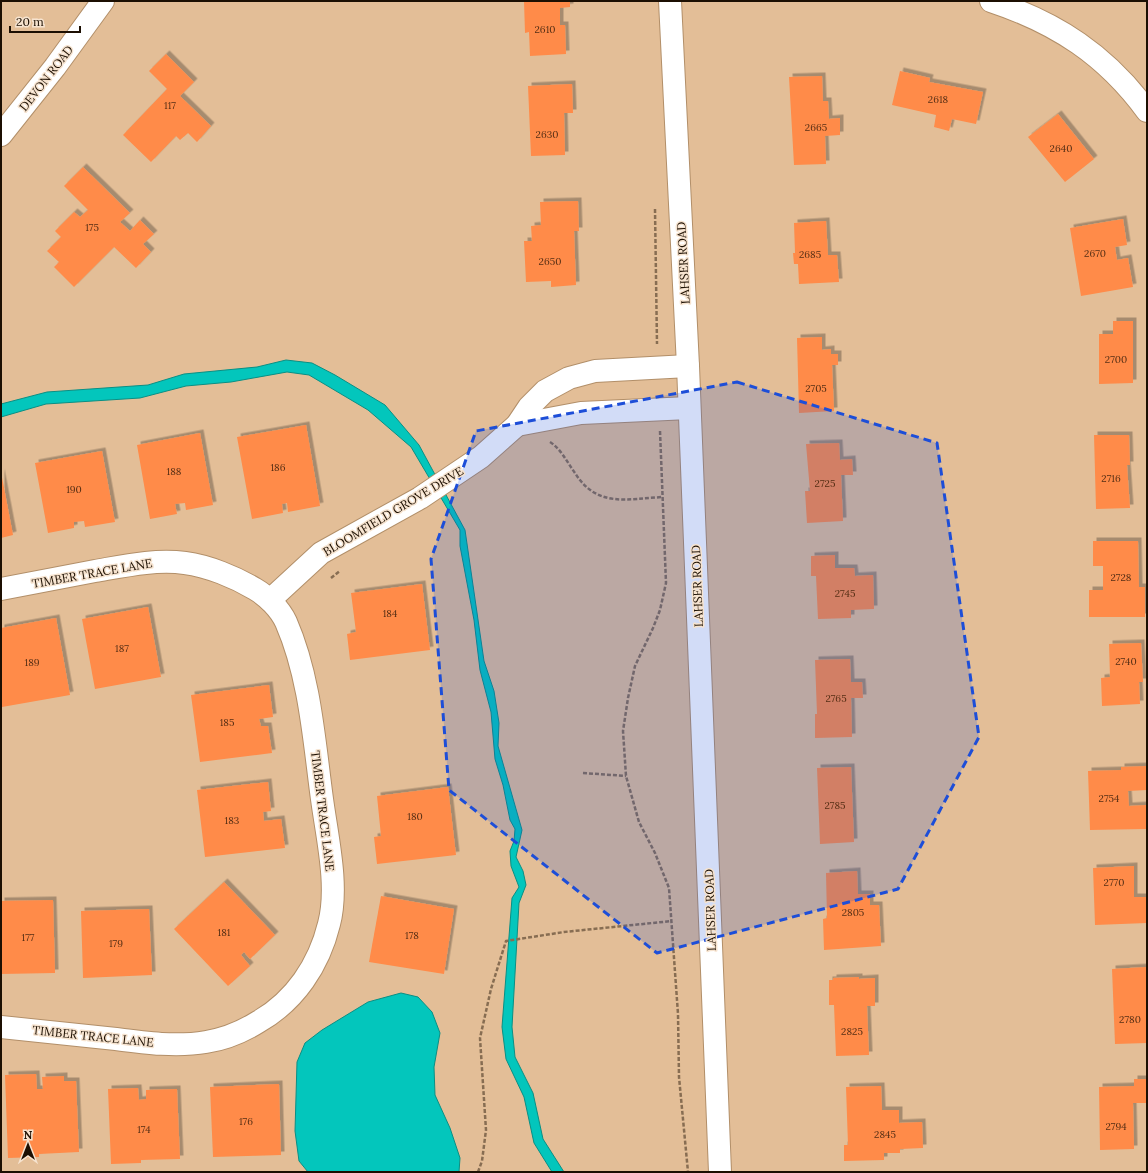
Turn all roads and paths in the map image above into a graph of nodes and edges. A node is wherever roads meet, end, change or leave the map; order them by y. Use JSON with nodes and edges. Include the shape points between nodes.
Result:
{"nodes":[{"id":1,"x":103,"y":1,"type":"edge"},
{"id":2,"x":670,"y":1,"type":"edge"},
{"id":3,"x":991,"y":1,"type":"edge"},
{"id":4,"x":1147,"y":111,"type":"edge"},
{"id":5,"x":1,"y":134,"type":"edge"},
{"id":6,"x":655,"y":207,"type":"dead end"},
{"id":7,"x":657,"y":351,"type":"dead end"},
{"id":8,"x":688,"y":366,"type":"junction"},
{"id":9,"x":689,"y":408,"type":"junction"},
{"id":10,"x":659,"y":424,"type":"dead end"},
{"id":11,"x":517,"y":425,"type":"junction"},
{"id":12,"x":544,"y":440,"type":"dead end"},
{"id":13,"x":663,"y":497,"type":"junction"},
{"id":14,"x":344,"y":568,"type":"dead end"},
{"id":15,"x":329,"y":579,"type":"dead end"},
{"id":16,"x":1,"y":589,"type":"edge"},
{"id":17,"x":270,"y":600,"type":"junction"},
{"id":18,"x":583,"y":773,"type":"dead end"},
{"id":19,"x":626,"y":776,"type":"junction"},
{"id":20,"x":672,"y":921,"type":"junction"},
{"id":21,"x":1,"y":1028,"type":"edge"},
{"id":22,"x":478,"y":1172,"type":"edge"},
{"id":23,"x":688,"y":1172,"type":"edge"},
{"id":24,"x":720,"y":1172,"type":"edge"}],
"edges":[{"from":1,"to":5,"type":"street","name":"DEVON ROAD","via":[[55,67]]},
{"from":2,"to":8,"type":"street","name":"LAHSER ROAD"},
{"from":3,"to":4,"type":"street","via":[[1027,15],[1074,39],[1108,66]]},
{"from":6,"to":7,"type":"path"},
{"from":8,"to":9,"type":"street","name":"LAHSER ROAD"},
{"from":8,"to":11,"type":"street","name":"BLOOMFIELD GROVE DRIVE","via":[[595,371],[569,378],[544,391]]},
{"from":9,"to":11,"type":"street","name":"BLOOMFIELD GROVE DRIVE","via":[[581,413]]},
{"from":9,"to":24,"type":"street","name":"LAHSER ROAD"},
{"from":10,"to":13,"type":"path"},
{"from":11,"to":17,"type":"street","name":"BLOOMFIELD GROVE DRIVE","via":[[466,468],[420,498],[321,553]]},
{"from":12,"to":13,"type":"path","via":[[556,446],[589,491],[602,498]]},
{"from":13,"to":19,"type":"path","via":[[666,583],[658,616],[635,666],[628,698],[623,731]]},
{"from":14,"to":15,"type":"path"},
{"from":16,"to":17,"type":"street","name":"TIMBER TRACE LANE","via":[[151,562],[185,563],[236,579],[256,589]]},
{"from":17,"to":21,"type":"street","name":"TIMBER TRACE LANE","via":[[285,620],[304,679],[330,857],[330,920],[324,944],[302,985],[284,1004],[260,1021],[234,1035],[206,1042],[138,1042]]},
{"from":18,"to":19,"type":"path"},
{"from":19,"to":20,"type":"path","via":[[639,822],[670,888]]},
{"from":20,"to":22,"type":"path","via":[[506,941],[491,989],[480,1038],[486,1130]]},
{"from":20,"to":23,"type":"path","via":[[679,1077]]}]}
